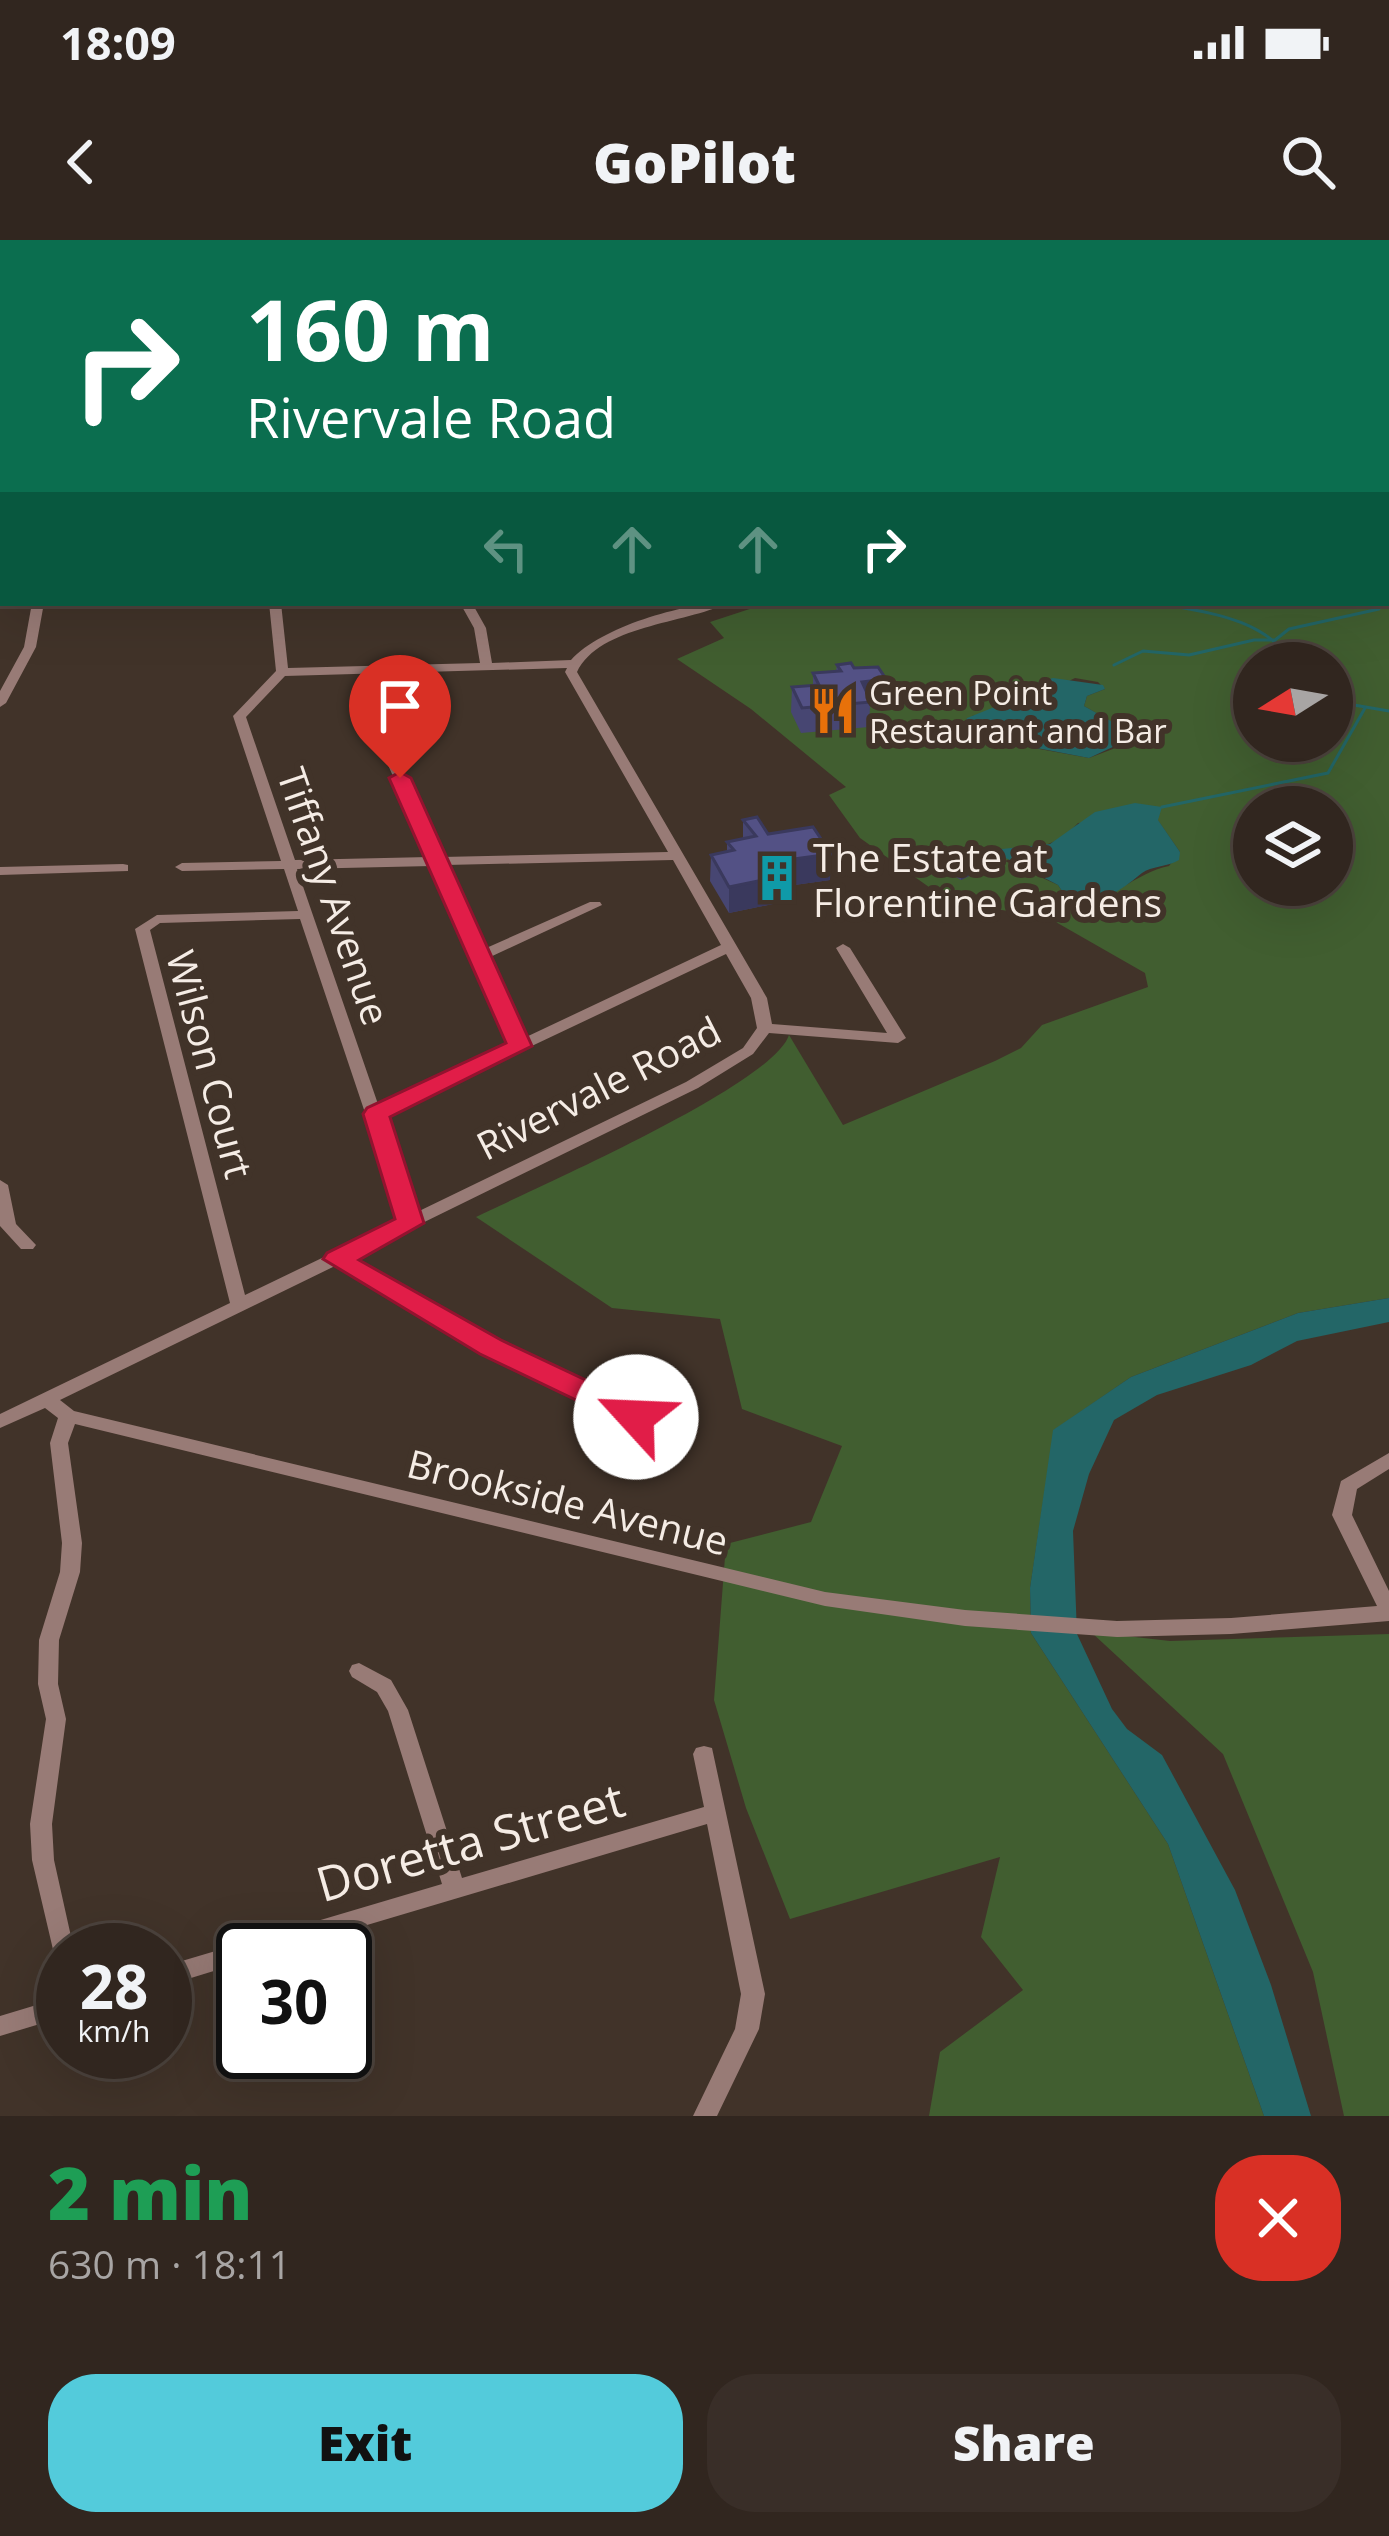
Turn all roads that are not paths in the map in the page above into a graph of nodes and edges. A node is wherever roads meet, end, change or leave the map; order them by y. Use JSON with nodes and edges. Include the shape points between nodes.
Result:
{"nodes":[{"id":1,"x":37,"y":606,"type":"edge"},
{"id":2,"x":275,"y":606,"type":"edge"},
{"id":3,"x":468,"y":606,"type":"edge"},
{"id":4,"x":712,"y":606,"type":"edge"},
{"id":5,"x":486,"y":663,"type":"junction"},
{"id":6,"x":572,"y":664,"type":"junction"},
{"id":7,"x":282,"y":672,"type":"junction"},
{"id":8,"x":0,"y":703,"type":"edge"},
{"id":9,"x":382,"y":738,"type":"dead end"},
{"id":10,"x":675,"y":856,"type":"junction"},
{"id":11,"x":436,"y":860,"type":"junction"},
{"id":12,"x":286,"y":865,"type":"junction"},
{"id":13,"x":182,"y":867,"type":"dead end"},
{"id":14,"x":123,"y":868,"type":"dead end"},
{"id":15,"x":0,"y":871,"type":"edge"},
{"id":16,"x":595,"y":905,"type":"dead end"},
{"id":17,"x":302,"y":915,"type":"junction"},
{"id":18,"x":729,"y":946,"type":"junction"},
{"id":19,"x":843,"y":948,"type":"dead end"},
{"id":20,"x":479,"y":956,"type":"junction"},
{"id":21,"x":764,"y":1028,"type":"junction"},
{"id":22,"x":520,"y":1046,"type":"junction"},
{"id":23,"x":376,"y":1114,"type":"junction"},
{"id":24,"x":0,"y":1185,"type":"edge"},
{"id":25,"x":410,"y":1223,"type":"junction"},
{"id":26,"x":27,"y":1245,"type":"dead end"},
{"id":27,"x":337,"y":1259,"type":"junction"},
{"id":28,"x":239,"y":1305,"type":"junction"},
{"id":29,"x":48,"y":1400,"type":"junction"},
{"id":30,"x":68,"y":1416,"type":"junction"},
{"id":31,"x":636,"y":1417,"type":"dead end"},
{"id":32,"x":0,"y":1422,"type":"edge"},
{"id":33,"x":1389,"y":1460,"type":"edge"},
{"id":34,"x":1389,"y":1612,"type":"edge"},
{"id":35,"x":359,"y":1671,"type":"dead end"},
{"id":36,"x":704,"y":1754,"type":"dead end"},
{"id":37,"x":715,"y":1814,"type":"junction"},
{"id":38,"x":454,"y":1888,"type":"junction"},
{"id":39,"x":57,"y":1923,"type":"edge"},
{"id":40,"x":338,"y":1923,"type":"edge"},
{"id":41,"x":36,"y":2015,"type":"edge"},
{"id":42,"x":0,"y":2026,"type":"edge"},
{"id":43,"x":705,"y":2116,"type":"edge"}],
"edges":[{"from":1,"to":8,"type":"street","via":[[30,647]]},
{"from":2,"to":7,"type":"street"},
{"from":3,"to":5,"type":"street"},
{"from":4,"to":6,"type":"street","via":[[598,642]]},
{"from":5,"to":6,"type":"street"},
{"from":5,"to":7,"type":"street"},
{"from":6,"to":10,"type":"street","name":"Rivervale Road","via":[[575,686]]},
{"from":7,"to":12,"type":"street","name":"Tiffany Avenue","via":[[239,716]]},
{"from":9,"to":11,"type":"street"},
{"from":10,"to":11,"type":"street"},
{"from":10,"to":18,"type":"street","name":"Rivervale Road"},
{"from":11,"to":12,"type":"street"},
{"from":11,"to":20,"type":"street"},
{"from":12,"to":13,"type":"street"},
{"from":12,"to":17,"type":"street","name":"Tiffany Avenue"},
{"from":14,"to":15,"type":"street"},
{"from":16,"to":20,"type":"street"},
{"from":17,"to":23,"type":"street","name":"Tiffany Avenue"},
{"from":17,"to":28,"type":"street","name":"Wilson Court","via":[[157,920],[142,929]]},
{"from":18,"to":21,"type":"street","name":"Rivervale Road","via":[[759,998]]},
{"from":18,"to":22,"type":"street"},
{"from":19,"to":21,"type":"street","via":[[898,1038]]},
{"from":20,"to":22,"type":"street"},
{"from":21,"to":25,"type":"street","name":"Rivervale Road","via":[[748,1051],[692,1085]]},
{"from":22,"to":23,"type":"street"},
{"from":23,"to":25,"type":"street","name":"Tiffany Avenue"},
{"from":24,"to":26,"type":"street","via":[[8,1225]]},
{"from":25,"to":27,"type":"street","name":"Rivervale Road"},
{"from":27,"to":28,"type":"street","name":"Rivervale Road"},
{"from":27,"to":31,"type":"street","via":[[490,1347]]},
{"from":28,"to":29,"type":"street","name":"Rivervale Road"},
{"from":29,"to":30,"type":"street","name":"Brookside Avenue"},
{"from":29,"to":32,"type":"street","name":"Rivervale Road"},
{"from":30,"to":34,"type":"street","name":"Brookside Avenue","via":[[757,1586],[887,1609],[1177,1628]]},
{"from":30,"to":39,"type":"street","via":[[58,1443],[73,1544],[49,1640],[56,1719],[41,1824]]},
{"from":33,"to":34,"type":"street","via":[[1348,1486],[1342,1515]]},
{"from":35,"to":38,"type":"street","via":[[384,1686],[398,1710]]},
{"from":36,"to":37,"type":"street"},
{"from":37,"to":38,"type":"street","name":"Doretta Street"},
{"from":37,"to":43,"type":"street","via":[[753,1994],[747,2029]]},
{"from":38,"to":40,"type":"street","name":"Doretta Street"},
{"from":41,"to":42,"type":"street"}]}
